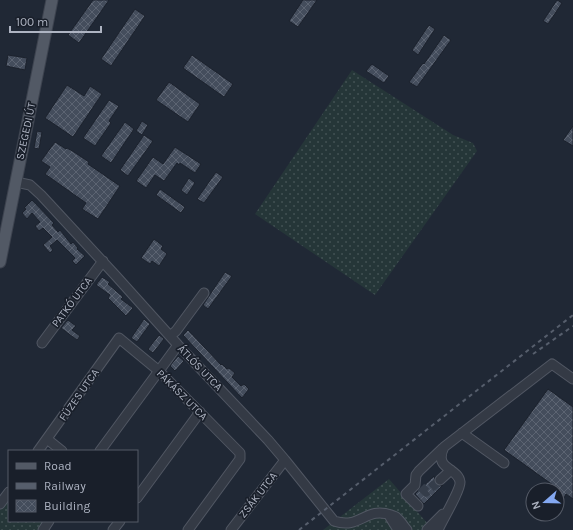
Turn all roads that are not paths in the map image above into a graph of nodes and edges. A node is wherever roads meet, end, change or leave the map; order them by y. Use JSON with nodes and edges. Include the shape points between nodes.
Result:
{"nodes":[{"id":1,"x":52,"y":0,"type":"edge"},
{"id":2,"x":16,"y":182,"type":"junction"},
{"id":3,"x":103,"y":261,"type":"junction"},
{"id":4,"x":0,"y":262,"type":"edge"},
{"id":5,"x":204,"y":293,"type":"dead end"},
{"id":6,"x":170,"y":336,"type":"junction"},
{"id":7,"x":119,"y":338,"type":"joint"},
{"id":8,"x":42,"y":343,"type":"dead end"},
{"id":9,"x":178,"y":345,"type":"junction"},
{"id":10,"x":159,"y":371,"type":"junction"},
{"id":11,"x":573,"y":379,"type":"edge"},
{"id":12,"x":200,"y":412,"type":"junction"},
{"id":13,"x":462,"y":433,"type":"junction"},
{"id":14,"x":47,"y":439,"type":"junction"},
{"id":15,"x":444,"y":447,"type":"junction"},
{"id":16,"x":39,"y":450,"type":"edge"},
{"id":17,"x":61,"y":450,"type":"edge"},
{"id":18,"x":101,"y":450,"type":"edge"},
{"id":19,"x":285,"y":460,"type":"junction"},
{"id":20,"x":504,"y":463,"type":"dead end"},
{"id":21,"x":451,"y":470,"type":"junction"},
{"id":22,"x":440,"y":480,"type":"tunnel mouth"},
{"id":23,"x":8,"y":493,"type":"edge"},
{"id":24,"x":138,"y":497,"type":"edge"},
{"id":25,"x":0,"y":504,"type":"edge"},
{"id":26,"x":418,"y":506,"type":"dead end"},
{"id":27,"x":448,"y":509,"type":"junction"},
{"id":28,"x":388,"y":514,"type":"junction"},
{"id":29,"x":48,"y":522,"type":"edge"},
{"id":30,"x":119,"y":522,"type":"edge"},
{"id":31,"x":192,"y":528,"type":"edge"},
{"id":32,"x":42,"y":530,"type":"edge"},
{"id":33,"x":113,"y":530,"type":"edge"},
{"id":34,"x":231,"y":530,"type":"edge"},
{"id":35,"x":398,"y":530,"type":"edge"},
{"id":36,"x":407,"y":530,"type":"edge"},
{"id":37,"x":427,"y":530,"type":"edge"},
{"id":38,"x":438,"y":530,"type":"edge"}],
"edges":[{"from":1,"to":2,"type":"main road","name":"SZEGEDI ÚT"},
{"from":2,"to":3,"type":"street","name":"ÁTLÓS UTCA","via":[[32,186]]},
{"from":2,"to":4,"type":"main road","name":"SZEGEDI ÚT"},
{"from":3,"to":6,"type":"street","name":"ÁTLÓS UTCA"},
{"from":3,"to":8,"type":"street","name":"PATKÓ UTCA"},
{"from":5,"to":6,"type":"street"},
{"from":6,"to":9,"type":"street","name":"ÁTLÓS UTCA"},
{"from":7,"to":10,"type":"street","name":"PÁKÁSZ UTCA"},
{"from":7,"to":14,"type":"street","name":"FÜZES UTCA"},
{"from":9,"to":10,"type":"street"},
{"from":9,"to":19,"type":"street","name":"ÁTLÓS UTCA"},
{"from":10,"to":12,"type":"street","name":"PÁKÁSZ UTCA"},
{"from":10,"to":18,"type":"street"},
{"from":11,"to":13,"type":"street","via":[[552,364]]},
{"from":12,"to":24,"type":"street"},
{"from":12,"to":31,"type":"street","name":"PÁKÁSZ UTCA","via":[[240,453],[240,459]]},
{"from":13,"to":15,"type":"street"},
{"from":13,"to":20,"type":"street"},
{"from":14,"to":16,"type":"street","name":"FÜZES UTCA"},
{"from":14,"to":17,"type":"street"},
{"from":15,"to":21,"type":"street","via":[[442,459]]},
{"from":15,"to":26,"type":"street","via":[[419,471],[416,475],[419,484],[406,494]]},
{"from":19,"to":28,"type":"street","name":"ÁTLÓS UTCA","via":[[339,525],[353,528],[376,514]]},
{"from":19,"to":34,"type":"street","name":"ZSÁK UTCA"},
{"from":21,"to":22,"type":"street"},
{"from":21,"to":27,"type":"street","via":[[459,478],[460,483]]},
{"from":23,"to":25,"type":"street"},
{"from":27,"to":37,"type":"street"},
{"from":27,"to":38,"type":"street"},
{"from":28,"to":35,"type":"street"},
{"from":28,"to":36,"type":"street","via":[[397,518]]},
{"from":29,"to":32,"type":"street"},
{"from":30,"to":33,"type":"street"}]}
